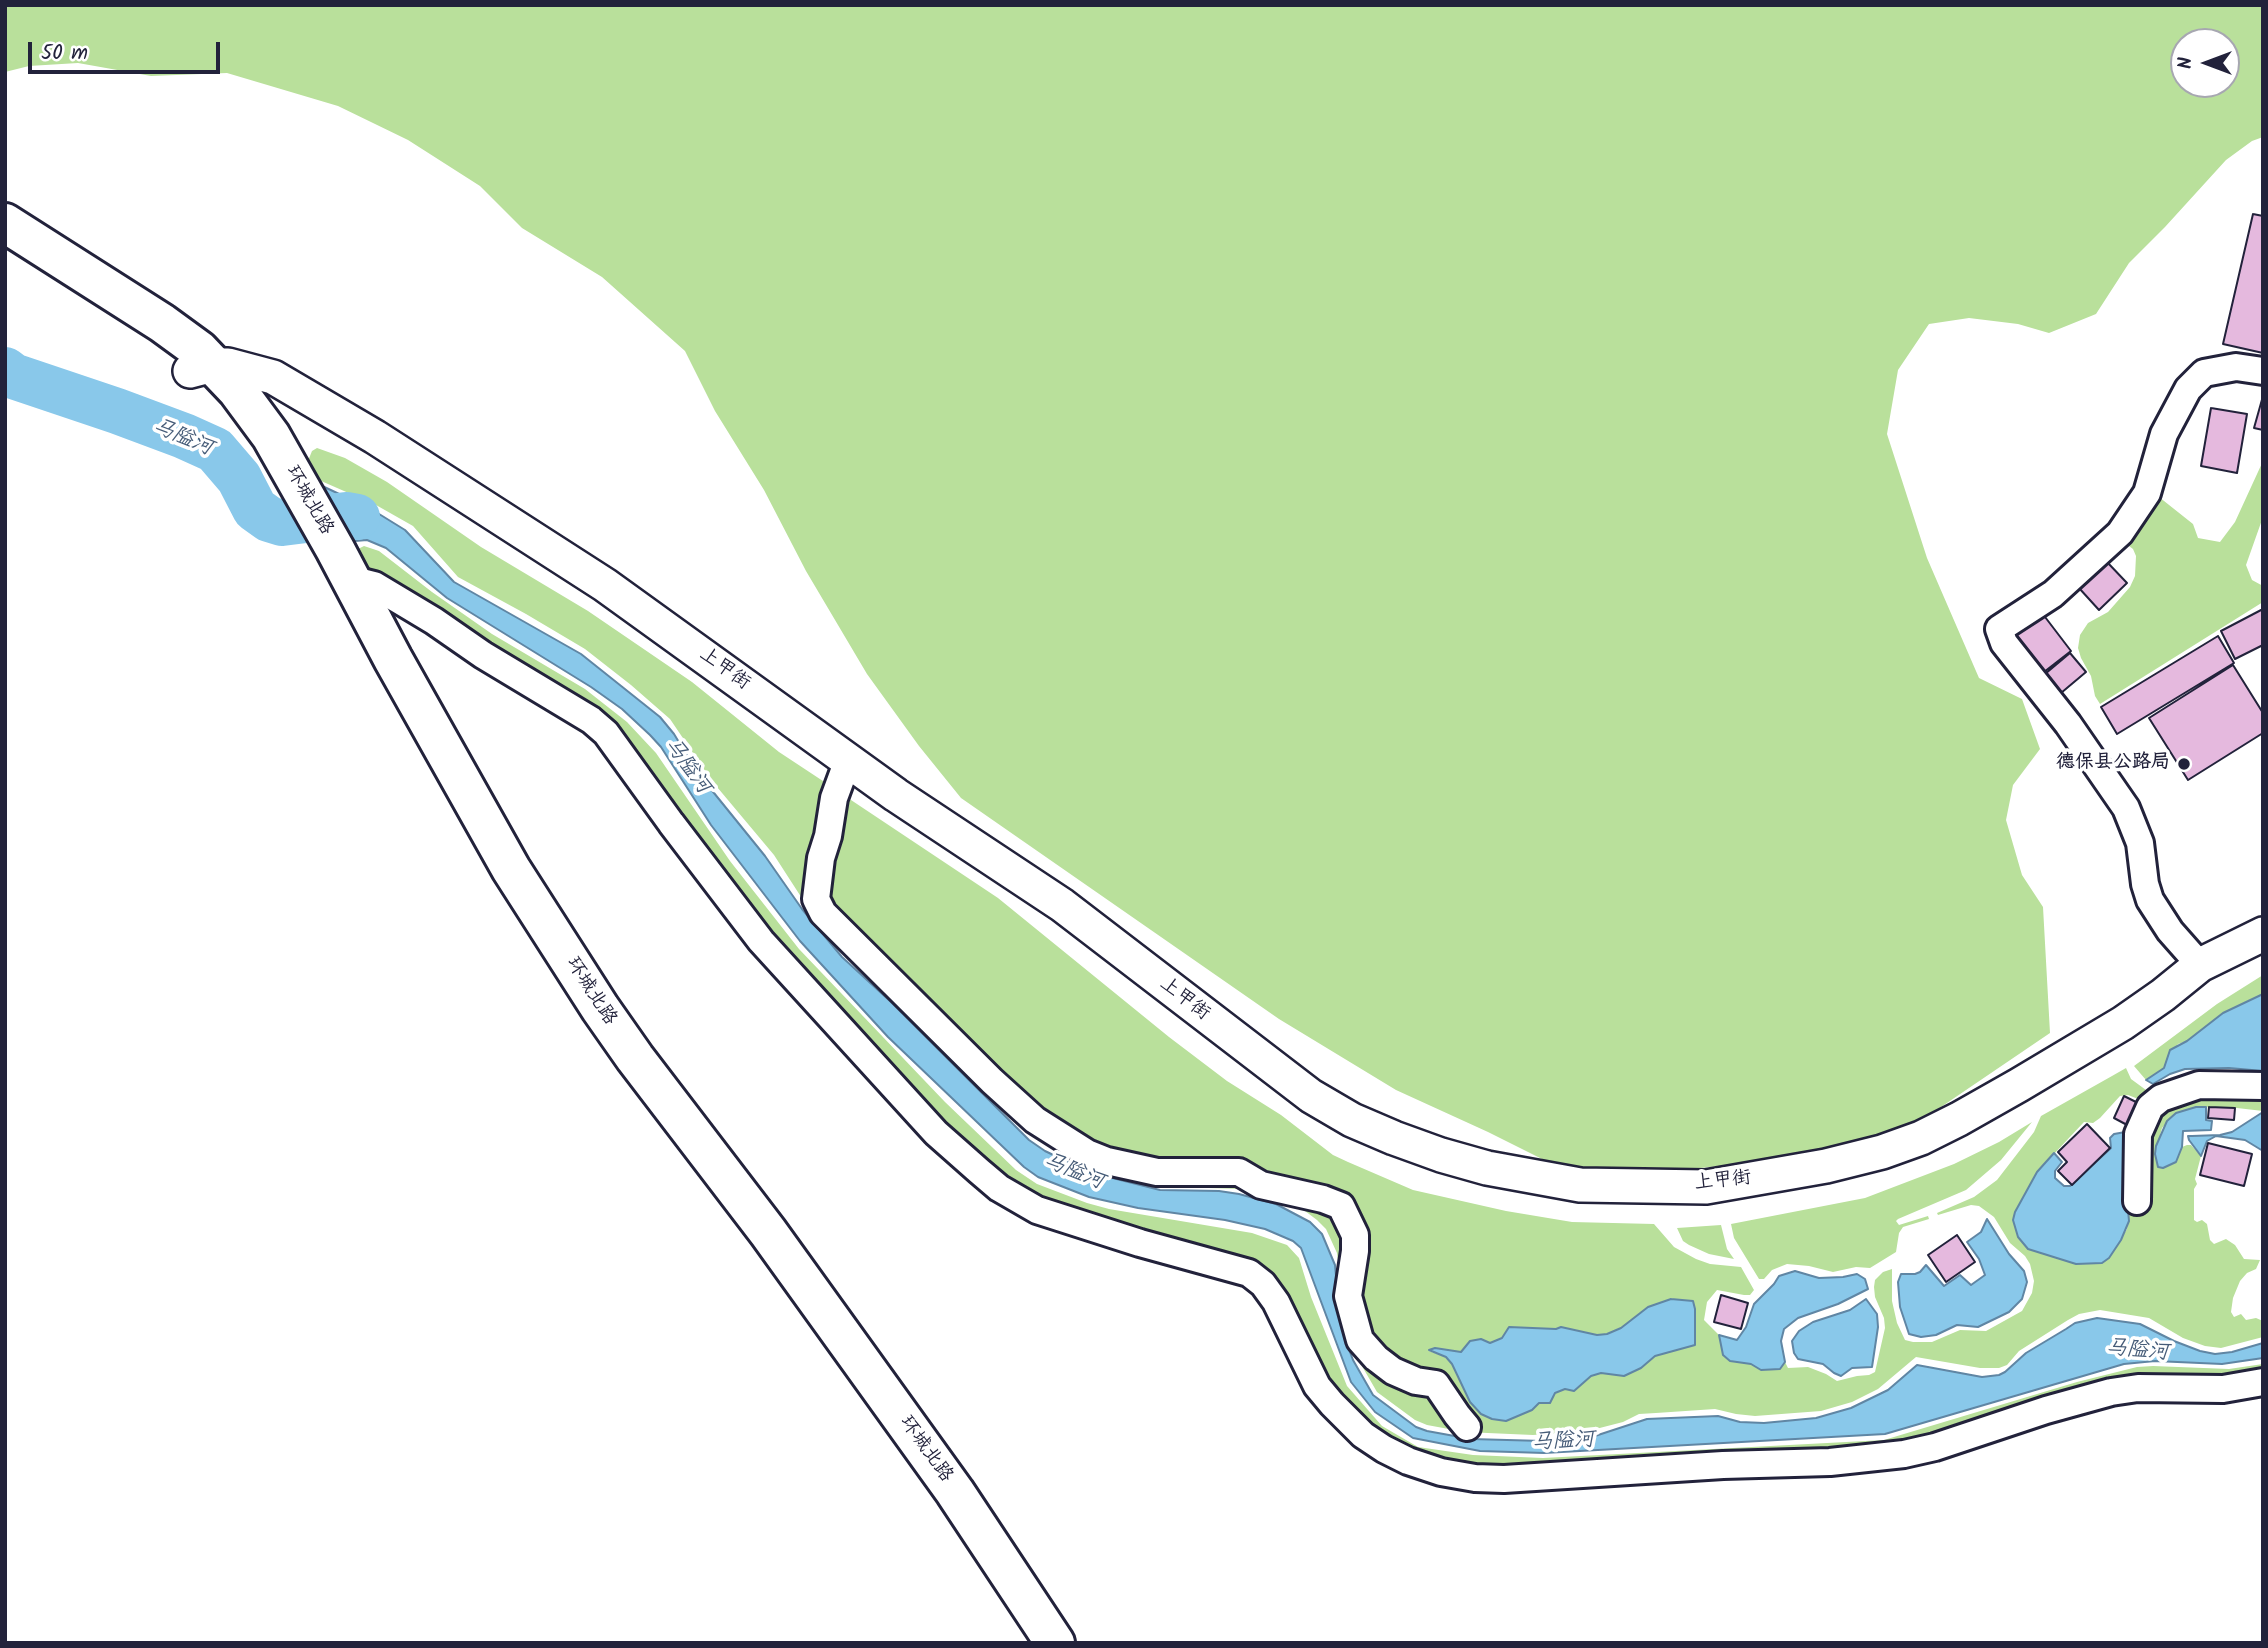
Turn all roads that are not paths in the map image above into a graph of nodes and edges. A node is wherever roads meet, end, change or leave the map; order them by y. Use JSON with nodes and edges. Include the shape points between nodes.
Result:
{"nodes":[{"id":1,"x":5,"y":223,"type":"edge"},
{"id":2,"x":2263,"y":371,"type":"edge"},
{"id":3,"x":210,"y":376,"type":"junction"},
{"id":4,"x":335,"y":561,"type":"junction"},
{"id":5,"x":845,"y":766,"type":"junction"},
{"id":6,"x":2263,"y":934,"type":"edge"},
{"id":7,"x":2263,"y":953,"type":"edge"},
{"id":8,"x":2200,"y":965,"type":"junction"},
{"id":9,"x":2263,"y":1086,"type":"edge"},
{"id":10,"x":2137,"y":1201,"type":"dead end"},
{"id":11,"x":2263,"y":1382,"type":"edge"},
{"id":12,"x":1468,"y":1427,"type":"dead end"},
{"id":13,"x":1038,"y":1643,"type":"edge"},
{"id":14,"x":1055,"y":1643,"type":"edge"}],
"edges":[{"from":1,"to":3,"type":"main road","name":"环城北路","via":[[162,323],[185,366]]},
{"from":2,"to":8,"type":"street","via":[[2236,367],[2204,373],[2188,389],[2164,434],[2147,493],[2120,533],[2053,594],[1999,629],[2004,643],[2126,808],[2140,843],[2150,900]]},
{"from":3,"to":4,"type":"main road","name":"环城北路","via":[[271,436],[285,481]]},
{"from":3,"to":5,"type":"street","name":"上甲街","via":[[270,392],[415,479]]},
{"from":4,"to":11,"type":"street","via":[[606,733],[761,941],[936,1133],[999,1188],[1037,1210],[1249,1273],[1276,1302],[1317,1385],[1332,1404],[1363,1435],[1408,1461],[1441,1472],[1504,1479],[1830,1462],[1935,1447],[2110,1392],[2223,1389]]},
{"from":4,"to":13,"type":"main road","name":"环城北路","via":[[498,878],[585,1018],[795,1293],[979,1549]]},
{"from":4,"to":14,"type":"main road","name":"环城北路","via":[[512,869],[600,1009],[955,1492]]},
{"from":5,"to":7,"type":"street","name":"上甲街","via":[[889,809],[1054,916],[1304,1108],[1436,1170],[1482,1183],[1579,1198],[1706,1202],[1816,1185],[1885,1167],[1964,1135],[2075,1076],[2211,981]]},
{"from":5,"to":8,"type":"street","name":"上甲街","via":[[1062,905],[1251,1052],[1352,1120],[1441,1155],[1580,1185],[1706,1186],[1882,1152],[1959,1119],[2059,1062],[2123,1023]]},
{"from":5,"to":12,"type":"street","via":[[817,882],[816,899],[823,912],[992,1081],[1035,1120],[1087,1153],[1157,1172],[1239,1172],[1261,1185],[1340,1206],[1356,1235],[1348,1296],[1360,1340],[1393,1370],[1436,1384]]},
{"from":6,"to":8,"type":"street","name":"上甲街"},
{"from":9,"to":10,"type":"street","via":[[2199,1085],[2161,1098],[2150,1107],[2138,1134]]}]}
